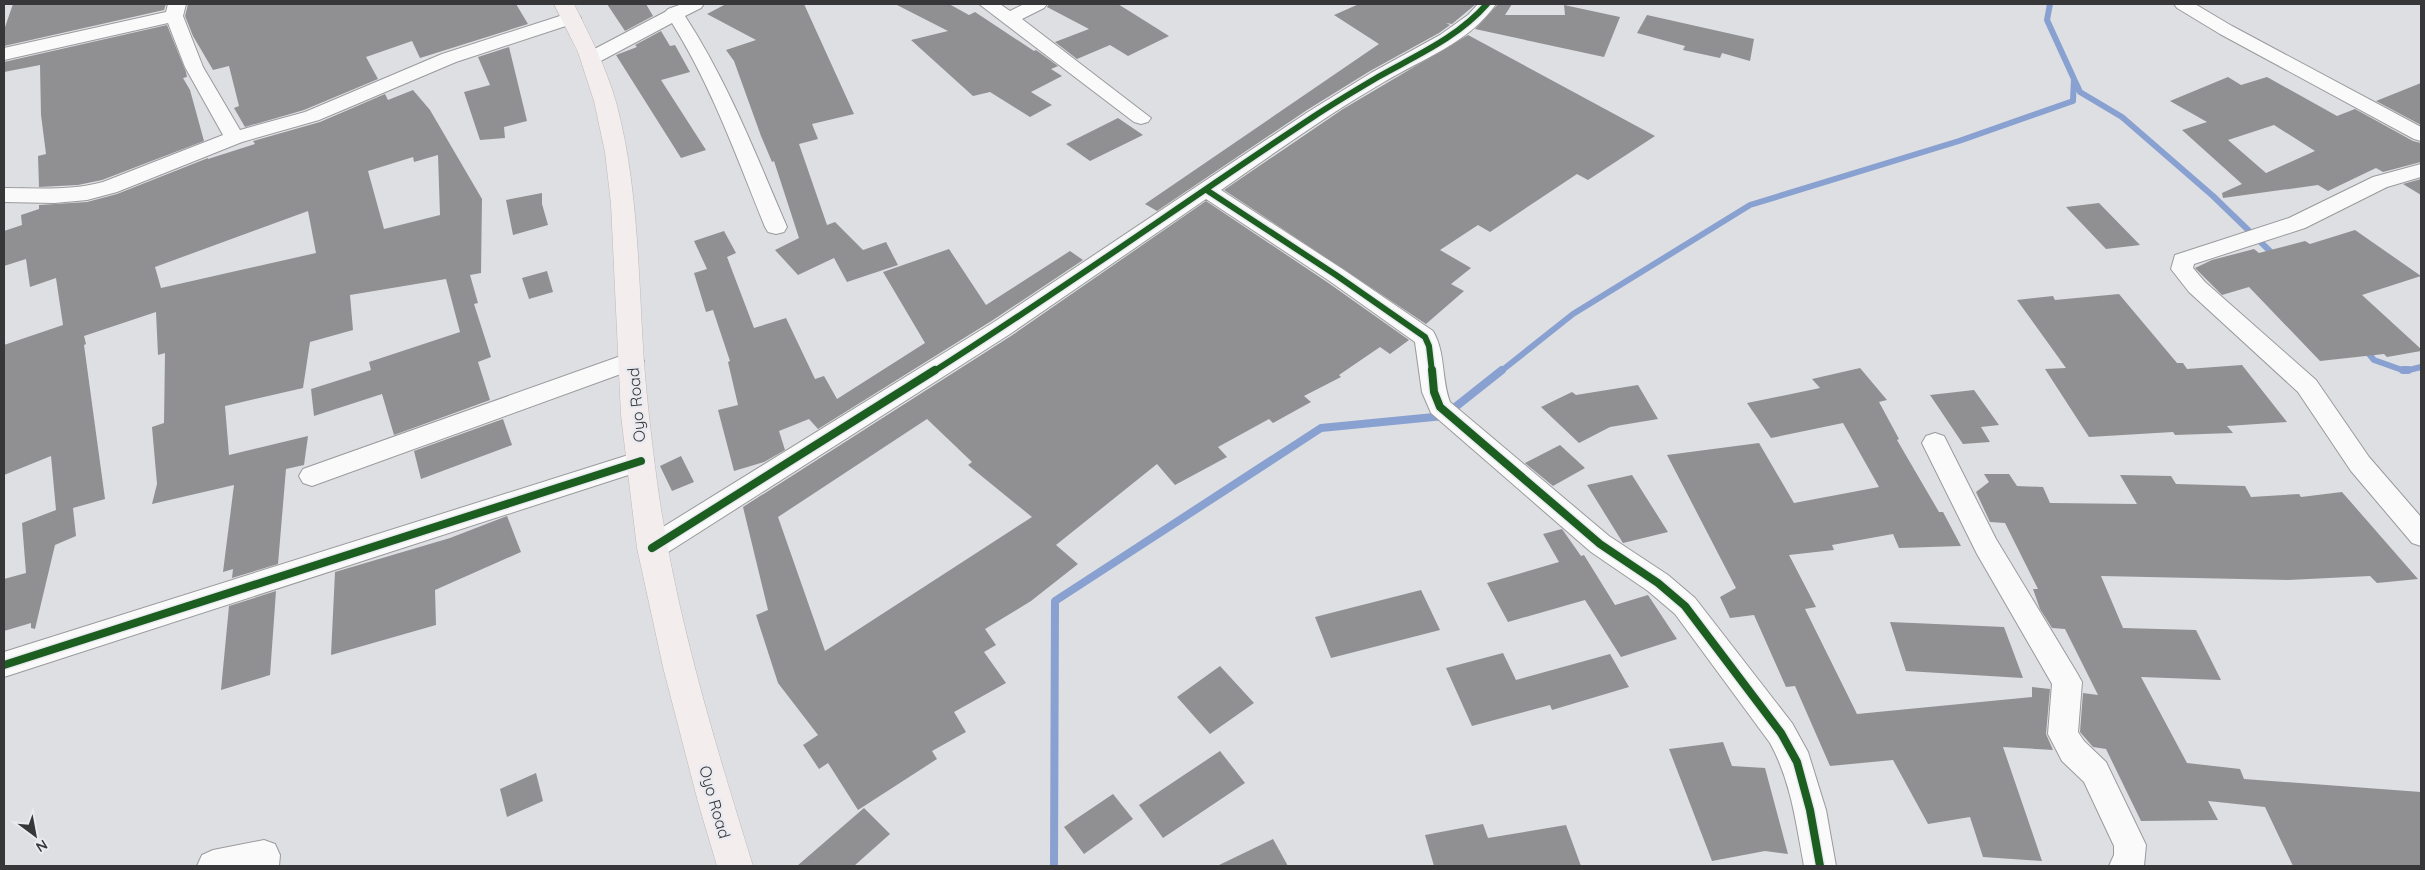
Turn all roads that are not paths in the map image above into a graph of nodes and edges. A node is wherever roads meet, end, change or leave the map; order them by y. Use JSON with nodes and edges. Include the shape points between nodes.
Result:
{"nodes":[{"id":1,"x":694,"y":4,"type":"edge"},
{"id":2,"x":988,"y":4,"type":"edge"},
{"id":3,"x":1038,"y":4,"type":"edge"},
{"id":4,"x":1487,"y":4,"type":"edge"},
{"id":5,"x":2183,"y":4,"type":"edge"},
{"id":6,"x":175,"y":10,"type":"edge"},
{"id":7,"x":568,"y":11,"type":"edge"},
{"id":8,"x":674,"y":13,"type":"junction"},
{"id":9,"x":1009,"y":18,"type":"junction"},
{"id":10,"x":4,"y":54,"type":"edge"},
{"id":11,"x":590,"y":59,"type":"junction"},
{"id":12,"x":1140,"y":118,"type":"dead end"},
{"id":13,"x":2421,"y":135,"type":"edge"},
{"id":14,"x":236,"y":138,"type":"junction"},
{"id":15,"x":2421,"y":170,"type":"edge"},
{"id":16,"x":1208,"y":191,"type":"junction"},
{"id":17,"x":4,"y":195,"type":"edge"},
{"id":18,"x":776,"y":227,"type":"dead end"},
{"id":19,"x":632,"y":361,"type":"junction"},
{"id":20,"x":1935,"y":444,"type":"dead end"},
{"id":21,"x":641,"y":461,"type":"junction"},
{"id":22,"x":312,"y":476,"type":"dead end"},
{"id":23,"x":2421,"y":535,"type":"edge"},
{"id":24,"x":652,"y":548,"type":"junction"},
{"id":25,"x":4,"y":665,"type":"edge"},
{"id":26,"x":213,"y":866,"type":"edge"},
{"id":27,"x":263,"y":866,"type":"edge"},
{"id":28,"x":735,"y":866,"type":"edge"},
{"id":29,"x":1820,"y":866,"type":"edge"},
{"id":30,"x":2125,"y":866,"type":"edge"}],
"edges":[{"from":1,"to":8,"type":"street"},
{"from":2,"to":9,"type":"street"},
{"from":3,"to":9,"type":"street"},
{"from":4,"to":16,"type":"street","via":[[1474,19],[1447,39],[1323,111]]},
{"from":5,"to":13,"type":"street"},
{"from":6,"to":10,"type":"street"},
{"from":6,"to":14,"type":"street","via":[[194,66]]},
{"from":7,"to":11,"type":"highway","name":"Oyo Road"},
{"from":7,"to":14,"type":"street","via":[[312,116]]},
{"from":8,"to":11,"type":"street"},
{"from":8,"to":18,"type":"street","via":[[717,86]]},
{"from":9,"to":12,"type":"street"},
{"from":11,"to":19,"type":"highway","name":"Oyo Road","via":[[608,108],[616,147],[624,217]]},
{"from":14,"to":17,"type":"street","via":[[87,193]]},
{"from":15,"to":23,"type":"street","via":[[2380,182],[2297,223],[2183,260],[2182,269],[2197,287],[2307,386],[2360,464]]},
{"from":16,"to":24,"type":"street","via":[[1002,328]]},
{"from":16,"to":29,"type":"street","via":[[1336,274],[1425,337],[1430,346],[1434,392],[1448,415],[1600,544],[1658,582],[1685,606],[1781,733],[1797,762]]},
{"from":19,"to":21,"type":"highway","name":"Oyo Road"},
{"from":19,"to":22,"type":"street"},
{"from":20,"to":30,"type":"street","via":[[1986,546],[2067,682],[2063,734],[2073,750],[2095,772],[2130,845],[2130,862]]},
{"from":21,"to":24,"type":"highway","name":"Oyo Road"},
{"from":21,"to":25,"type":"street"},
{"from":24,"to":28,"type":"highway","name":"Oyo Road","via":[[675,653]]},
{"from":26,"to":27,"type":"street","via":[[264,855]]}]}
